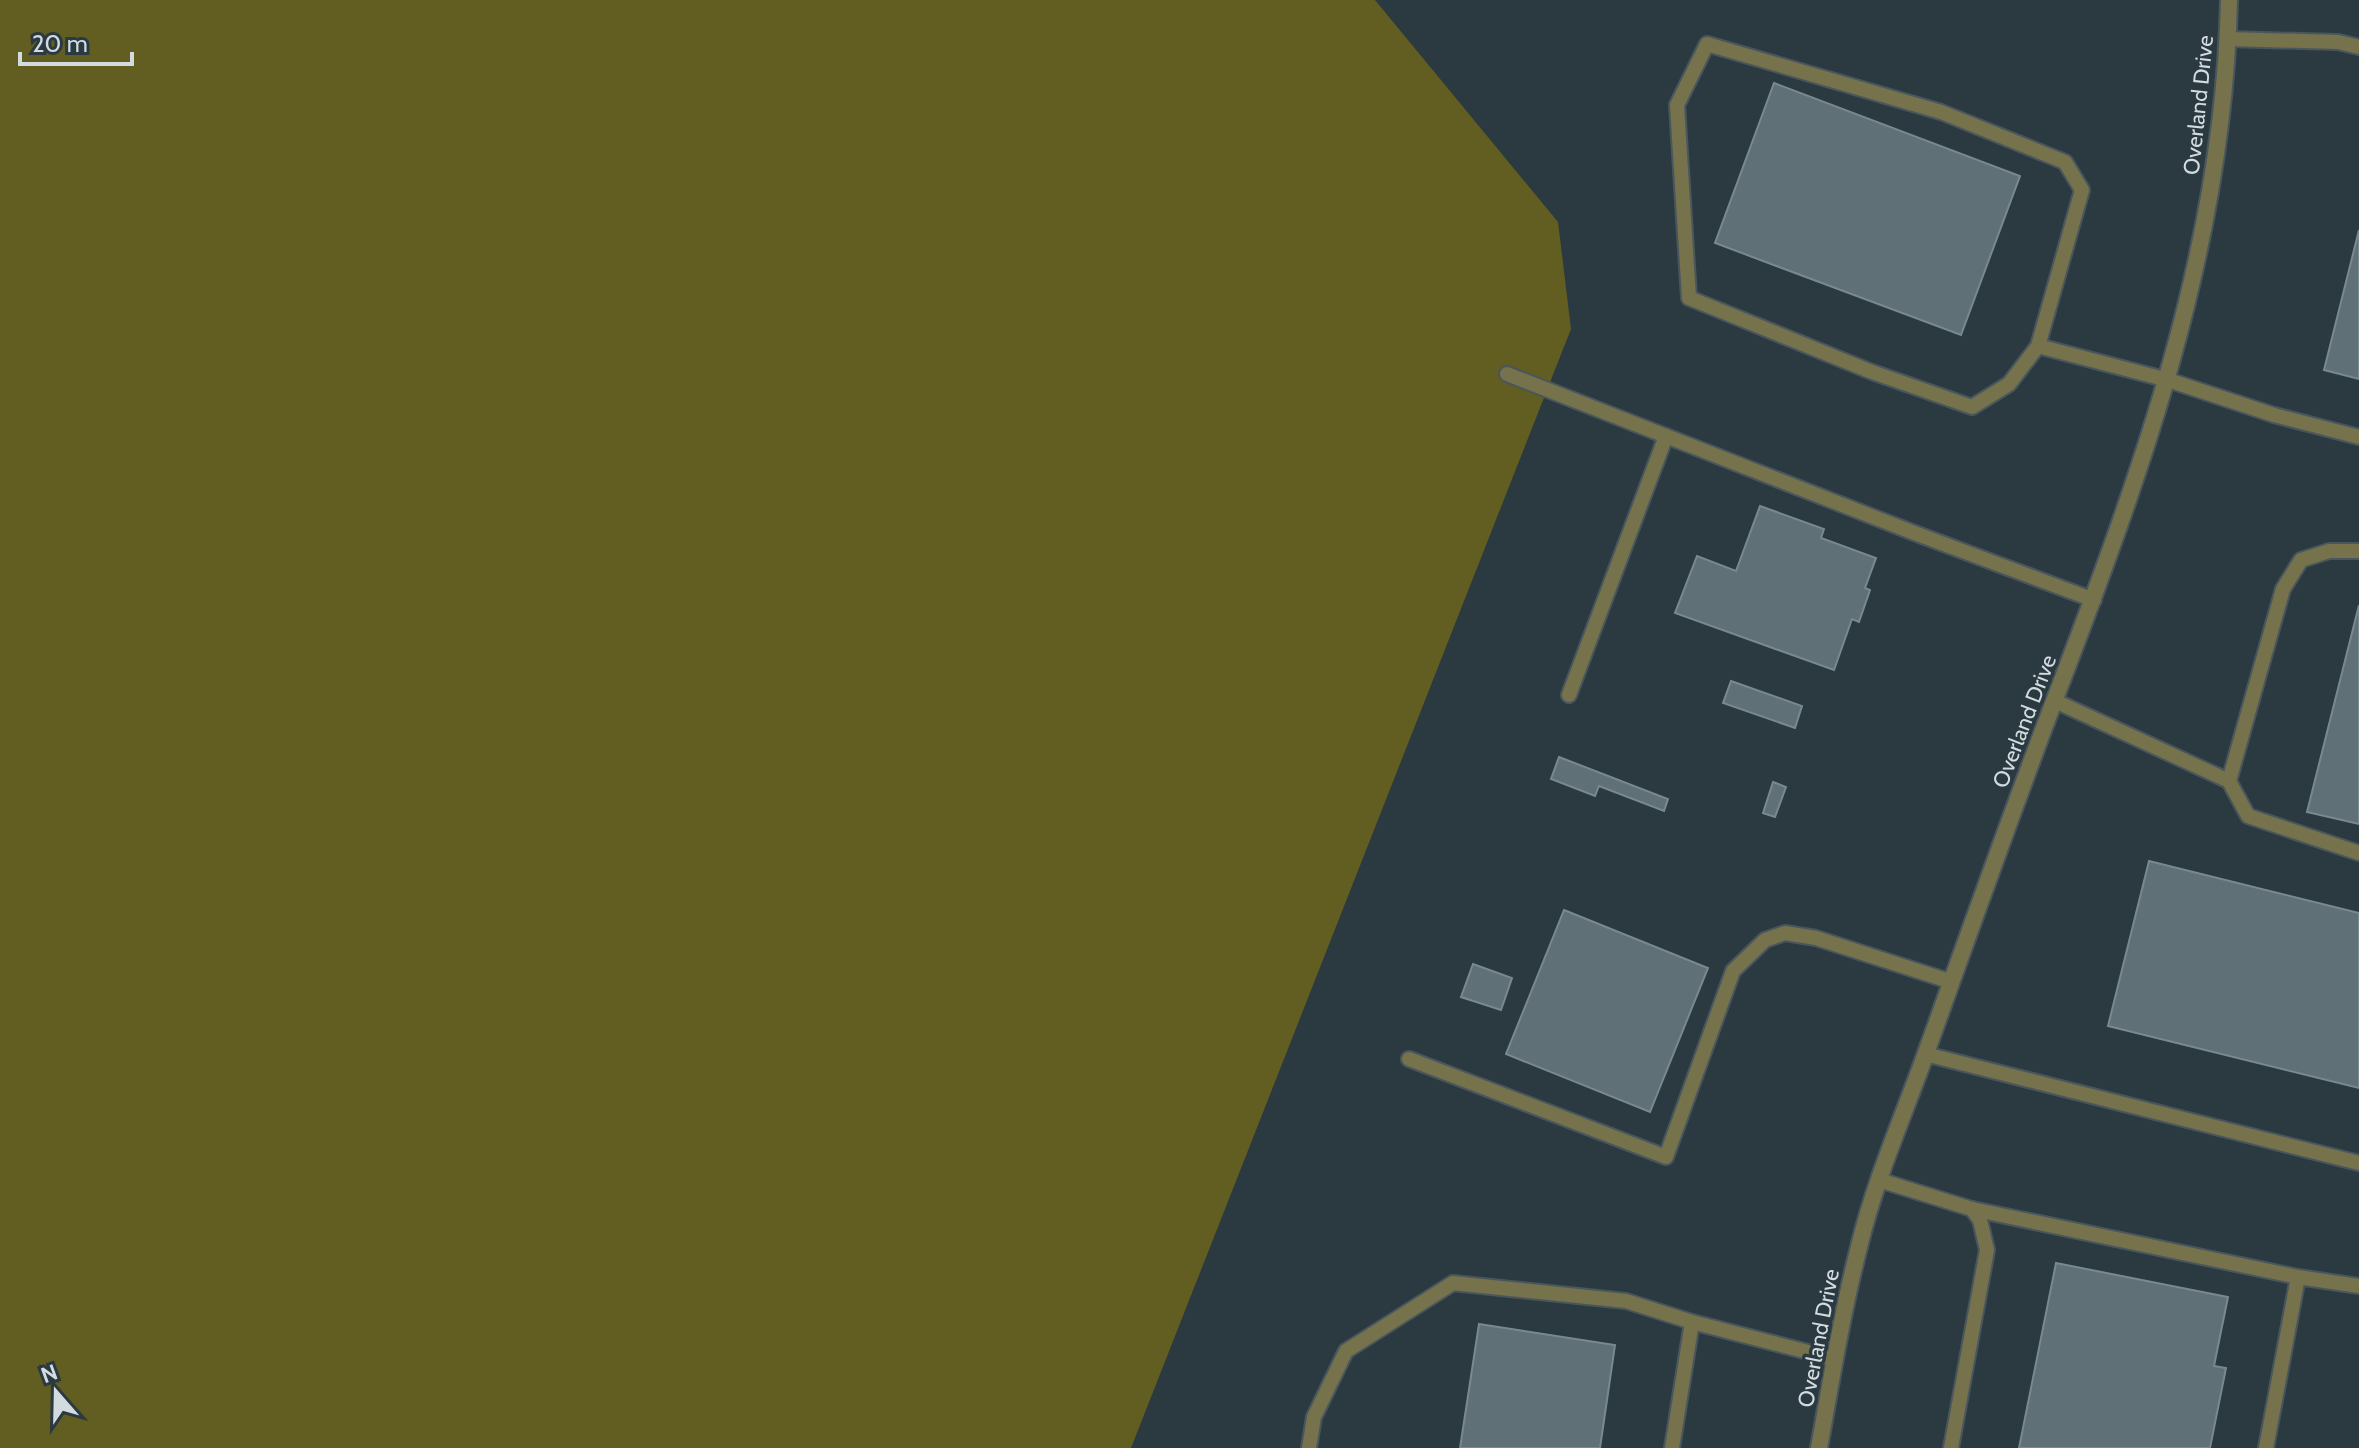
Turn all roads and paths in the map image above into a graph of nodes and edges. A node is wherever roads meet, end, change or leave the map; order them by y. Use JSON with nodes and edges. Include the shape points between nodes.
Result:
{"nodes":[{"id":1,"x":2229,"y":0,"type":"edge"},
{"id":2,"x":2228,"y":39,"type":"junction"},
{"id":3,"x":2359,"y":47,"type":"edge"},
{"id":4,"x":2038,"y":346,"type":"junction"},
{"id":5,"x":1507,"y":374,"type":"dead end"},
{"id":6,"x":2168,"y":380,"type":"junction"},
{"id":7,"x":1666,"y":436,"type":"junction"},
{"id":8,"x":2359,"y":437,"type":"edge"},
{"id":9,"x":2359,"y":551,"type":"edge"},
{"id":10,"x":2094,"y":600,"type":"junction"},
{"id":11,"x":1569,"y":695,"type":"dead end"},
{"id":12,"x":2055,"y":701,"type":"junction"},
{"id":13,"x":2229,"y":781,"type":"junction"},
{"id":14,"x":2359,"y":853,"type":"edge"},
{"id":15,"x":1949,"y":981,"type":"junction"},
{"id":16,"x":1925,"y":1054,"type":"junction"},
{"id":17,"x":1409,"y":1059,"type":"dead end"},
{"id":18,"x":2359,"y":1163,"type":"edge"},
{"id":19,"x":1879,"y":1180,"type":"junction"},
{"id":20,"x":1972,"y":1209,"type":"junction"},
{"id":21,"x":2298,"y":1277,"type":"junction"},
{"id":22,"x":2359,"y":1286,"type":"edge"},
{"id":23,"x":1692,"y":1322,"type":"junction"},
{"id":24,"x":1835,"y":1359,"type":"junction"},
{"id":25,"x":1309,"y":1448,"type":"edge"},
{"id":26,"x":1672,"y":1448,"type":"edge"},
{"id":27,"x":1819,"y":1448,"type":"edge"},
{"id":28,"x":1951,"y":1448,"type":"edge"},
{"id":29,"x":2266,"y":1448,"type":"edge"}],
"edges":[{"from":1,"to":2,"type":"street","name":"Overland Drive"},
{"from":2,"to":3,"type":"lane"},
{"from":2,"to":6,"type":"street","name":"Overland Drive","via":[[2217,151],[2198,262]]},
{"from":4,"to":4,"type":"lane","via":[[2009,384],[1972,407],[1689,298],[1677,105],[1707,44],[1941,112],[2065,162],[2082,190]]},
{"from":4,"to":6,"type":"lane"},
{"from":5,"to":7,"type":"lane"},
{"from":6,"to":8,"type":"lane"},
{"from":6,"to":10,"type":"street","name":"Overland Drive"},
{"from":7,"to":10,"type":"lane"},
{"from":7,"to":11,"type":"lane"},
{"from":9,"to":13,"type":"lane","via":[[2329,551],[2301,560],[2283,589]]},
{"from":10,"to":12,"type":"street","name":"Overland Drive"},
{"from":12,"to":13,"type":"lane"},
{"from":12,"to":15,"type":"street","name":"Overland Drive"},
{"from":13,"to":14,"type":"lane","via":[[2248,816]]},
{"from":15,"to":16,"type":"street","name":"Overland Drive"},
{"from":15,"to":17,"type":"lane","via":[[1816,938],[1785,933],[1765,940],[1733,971],[1666,1157]]},
{"from":16,"to":18,"type":"lane"},
{"from":16,"to":19,"type":"street","name":"Overland Drive"},
{"from":19,"to":20,"type":"lane"},
{"from":19,"to":24,"type":"street","name":"Overland Drive"},
{"from":20,"to":21,"type":"lane"},
{"from":20,"to":28,"type":"lane","via":[[1987,1250]]},
{"from":21,"to":22,"type":"lane"},
{"from":21,"to":29,"type":"lane"},
{"from":23,"to":24,"type":"lane"},
{"from":23,"to":25,"type":"lane","via":[[1626,1301],[1453,1283],[1346,1351],[1314,1417]]},
{"from":23,"to":26,"type":"lane"},
{"from":24,"to":27,"type":"street","name":"Overland Drive"}]}
